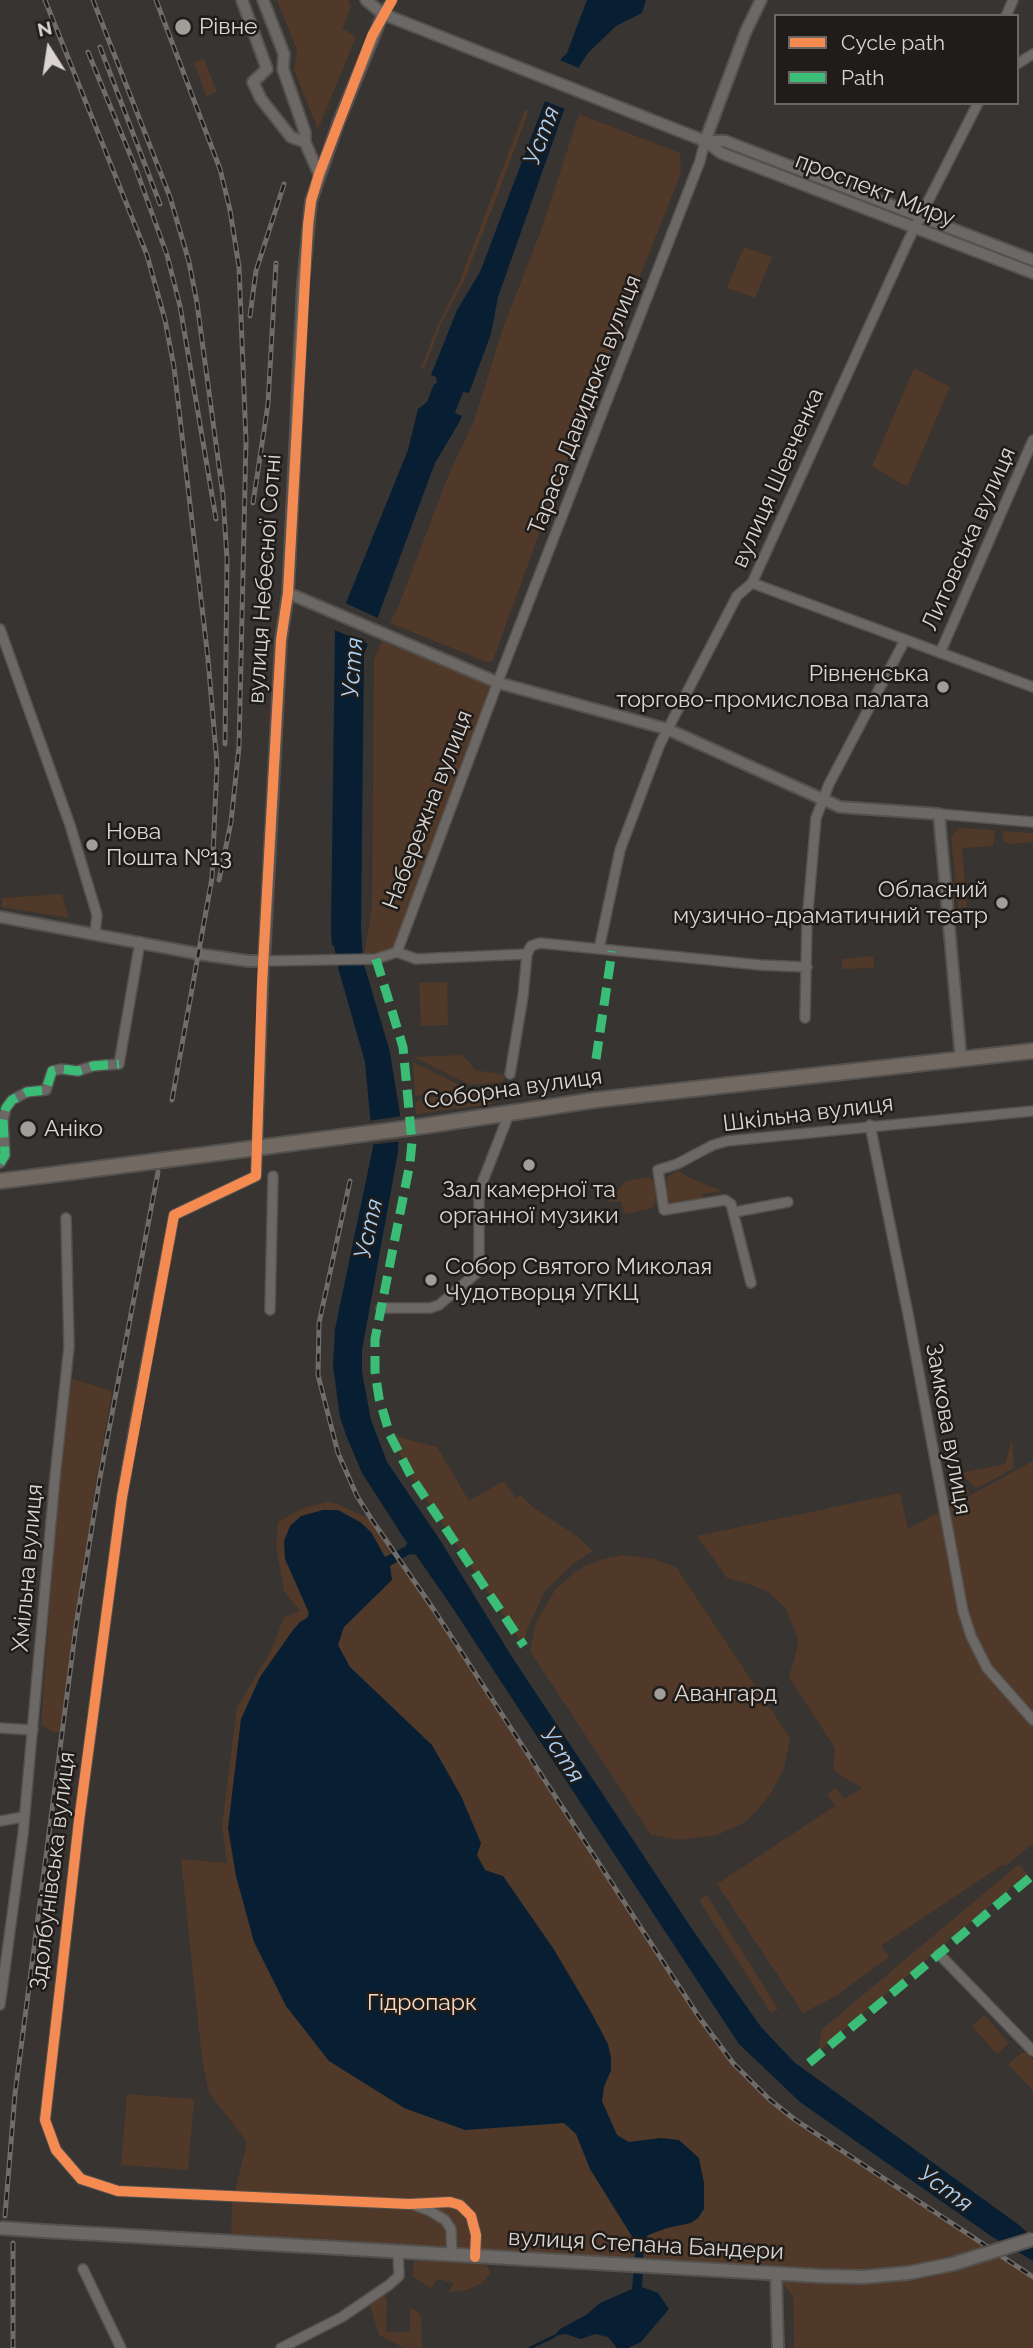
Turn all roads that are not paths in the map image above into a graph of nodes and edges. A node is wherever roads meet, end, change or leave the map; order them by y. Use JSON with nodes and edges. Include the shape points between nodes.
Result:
{"nodes":[{"id":1,"x":242,"y":0,"type":"edge"},
{"id":2,"x":263,"y":0,"type":"edge"},
{"id":3,"x":366,"y":0,"type":"edge"},
{"id":4,"x":392,"y":0,"type":"edge"},
{"id":5,"x":761,"y":0,"type":"edge"},
{"id":6,"x":383,"y":14,"type":"junction"},
{"id":7,"x":977,"y":105,"type":"edge"},
{"id":8,"x":705,"y":141,"type":"junction"},
{"id":9,"x":305,"y":142,"type":"junction"},
{"id":10,"x":319,"y":174,"type":"junction"},
{"id":11,"x":921,"y":217,"type":"junction"},
{"id":12,"x":915,"y":228,"type":"junction"},
{"id":13,"x":1033,"y":260,"type":"edge"},
{"id":14,"x":1033,"y":272,"type":"edge"},
{"id":15,"x":1033,"y":440,"type":"edge"},
{"id":16,"x":752,"y":583,"type":"junction"},
{"id":17,"x":288,"y":593,"type":"junction"},
{"id":18,"x":0,"y":629,"type":"edge"},
{"id":19,"x":905,"y":640,"type":"junction"},
{"id":20,"x":940,"y":653,"type":"junction"},
{"id":21,"x":499,"y":683,"type":"junction"},
{"id":22,"x":1033,"y":687,"type":"edge"},
{"id":23,"x":667,"y":729,"type":"junction"},
{"id":24,"x":822,"y":799,"type":"junction"},
{"id":25,"x":939,"y":814,"type":"junction"},
{"id":26,"x":1033,"y":822,"type":"edge"},
{"id":27,"x":0,"y":916,"type":"edge"},
{"id":28,"x":95,"y":934,"type":"junction"},
{"id":29,"x":140,"y":942,"type":"junction"},
{"id":30,"x":599,"y":950,"type":"junction"},
{"id":31,"x":397,"y":952,"type":"junction"},
{"id":32,"x":527,"y":954,"type":"junction"},
{"id":33,"x":264,"y":961,"type":"junction"},
{"id":34,"x":807,"y":967,"type":"junction"},
{"id":35,"x":804,"y":1018,"type":"dead end"},
{"id":36,"x":1033,"y":1051,"type":"edge"},
{"id":37,"x":961,"y":1059,"type":"junction"},
{"id":38,"x":510,"y":1074,"type":"dead end"},
{"id":39,"x":1033,"y":1111,"type":"edge"},
{"id":40,"x":509,"y":1114,"type":"junction"},
{"id":41,"x":870,"y":1125,"type":"junction"},
{"id":42,"x":0,"y":1163,"type":"edge"},
{"id":43,"x":256,"y":1176,"type":"joint"},
{"id":44,"x":273,"y":1176,"type":"dead end"},
{"id":45,"x":0,"y":1181,"type":"edge"},
{"id":46,"x":788,"y":1202,"type":"dead end"},
{"id":47,"x":735,"y":1212,"type":"junction"},
{"id":48,"x":66,"y":1218,"type":"dead end"},
{"id":49,"x":751,"y":1283,"type":"dead end"},
{"id":50,"x":381,"y":1308,"type":"dead end"},
{"id":51,"x":270,"y":1310,"type":"dead end"},
{"id":52,"x":1033,"y":1720,"type":"edge"},
{"id":53,"x":0,"y":1728,"type":"edge"},
{"id":54,"x":33,"y":1730,"type":"junction"},
{"id":55,"x":23,"y":1817,"type":"junction"},
{"id":56,"x":0,"y":1821,"type":"edge"},
{"id":57,"x":939,"y":1954,"type":"dead end"},
{"id":58,"x":0,"y":2005,"type":"edge"},
{"id":59,"x":1032,"y":2047,"type":"edge"},
{"id":60,"x":410,"y":2204,"type":"junction"},
{"id":61,"x":0,"y":2228,"type":"edge"},
{"id":62,"x":1033,"y":2239,"type":"edge"},
{"id":63,"x":398,"y":2252,"type":"junction"},
{"id":64,"x":452,"y":2255,"type":"junction"},
{"id":65,"x":475,"y":2257,"type":"junction"},
{"id":66,"x":83,"y":2269,"type":"dead end"},
{"id":67,"x":776,"y":2274,"type":"junction"},
{"id":68,"x":121,"y":2348,"type":"edge"},
{"id":69,"x":281,"y":2348,"type":"edge"},
{"id":70,"x":778,"y":2348,"type":"edge"}],
"edges":[{"from":1,"to":9,"type":"street","via":[[267,69],[253,82],[291,137]]},
{"from":2,"to":9,"type":"street","via":[[284,54],[283,69]]},
{"from":3,"to":6,"type":"street","name":"проспект Миру"},
{"from":4,"to":6,"type":"street","name":"вулиця Небесної Сотні"},
{"from":5,"to":8,"type":"street"},
{"from":6,"to":8,"type":"street","name":"проспект Миру"},
{"from":6,"to":10,"type":"street","name":"вулиця Небесної Сотні"},
{"from":7,"to":11,"type":"street","name":"вулиця Шевченка"},
{"from":8,"to":11,"type":"street","name":"проспект Миру","via":[[725,141]]},
{"from":8,"to":12,"type":"street","name":"проспект Миру","via":[[721,153]]},
{"from":8,"to":21,"type":"street","name":"Тараса Давидюка вулиця"},
{"from":9,"to":10,"type":"street"},
{"from":10,"to":17,"type":"street","name":"вулиця Небесної Сотні","via":[[303,284]]},
{"from":11,"to":12,"type":"street","name":"вулиця Шевченка"},
{"from":11,"to":13,"type":"street","name":"проспект Миру"},
{"from":12,"to":14,"type":"street","name":"проспект Миру"},
{"from":12,"to":16,"type":"street","name":"вулиця Шевченка"},
{"from":15,"to":20,"type":"street","name":"Литовська вулиця"},
{"from":16,"to":19,"type":"street"},
{"from":16,"to":23,"type":"street","name":"вулиця Шевченка","via":[[737,596]]},
{"from":17,"to":21,"type":"street"},
{"from":17,"to":33,"type":"street","name":"вулиця Небесної Сотні","via":[[281,640]]},
{"from":18,"to":28,"type":"street","via":[[70,825],[97,915]]},
{"from":19,"to":20,"type":"street"},
{"from":19,"to":24,"type":"street"},
{"from":20,"to":22,"type":"street"},
{"from":21,"to":23,"type":"street"},
{"from":21,"to":31,"type":"street","name":"Набережна вулиця"},
{"from":23,"to":24,"type":"street"},
{"from":23,"to":30,"type":"street","name":"вулиця Шевченка","via":[[620,850]]},
{"from":24,"to":25,"type":"street","via":[[840,807]]},
{"from":24,"to":34,"type":"street","via":[[816,818]]},
{"from":25,"to":26,"type":"street"},
{"from":25,"to":37,"type":"street"},
{"from":27,"to":28,"type":"street"},
{"from":28,"to":29,"type":"street"},
{"from":29,"to":33,"type":"street"},
{"from":29,"to":42,"type":"street","via":[[119,1064],[52,1071],[46,1090],[12,1100],[3,1119],[5,1154]]},
{"from":30,"to":32,"type":"street","via":[[540,943],[531,946]]},
{"from":30,"to":34,"type":"street"},
{"from":31,"to":32,"type":"street","via":[[416,959]]},
{"from":31,"to":33,"type":"street","via":[[389,957]]},
{"from":32,"to":38,"type":"street"},
{"from":33,"to":43,"type":"street","name":"вулиця Небесної Сотні"},
{"from":34,"to":35,"type":"street"},
{"from":36,"to":37,"type":"main road","name":"Соборна вулиця"},
{"from":37,"to":40,"type":"main road","name":"Соборна вулиця","via":[[595,1100]]},
{"from":39,"to":41,"type":"street","name":"Шкільна вулиця"},
{"from":40,"to":45,"type":"main road","name":"Соборна вулиця","bridge":true},
{"from":40,"to":50,"type":"street","via":[[479,1191],[479,1271],[439,1305]]},
{"from":41,"to":47,"type":"street","name":"Шкільна вулиця","via":[[720,1142],[658,1170],[664,1210],[725,1200]]},
{"from":41,"to":52,"type":"street","name":"Замкова вулиця","via":[[963,1611],[987,1668]]},
{"from":43,"to":60,"type":"street","name":"Здолбунівська вулиця","via":[[174,1215],[122,1497],[45,2120],[56,2150],[81,2179],[118,2191]]},
{"from":44,"to":51,"type":"street"},
{"from":46,"to":47,"type":"street"},
{"from":47,"to":49,"type":"street"},
{"from":48,"to":54,"type":"street","name":"Хмільна вулиця","via":[[69,1347]]},
{"from":53,"to":54,"type":"street"},
{"from":54,"to":55,"type":"street","name":"Хмільна вулиця"},
{"from":55,"to":56,"type":"street"},
{"from":55,"to":58,"type":"street","name":"Хмільна вулиця"},
{"from":57,"to":59,"type":"street"},
{"from":60,"to":64,"type":"street","name":"Здолбунівська вулиця","via":[[445,2220],[451,2230]]},
{"from":60,"to":65,"type":"street","name":"Здолбунівська вулиця","via":[[450,2202],[467,2210],[476,2235]]},
{"from":61,"to":63,"type":"main road","name":"вулиця Степана Бандери","bridge":true},
{"from":62,"to":67,"type":"main road","name":"вулиця Степана Бандери","bridge":true,"via":[[924,2272],[864,2277]]},
{"from":63,"to":64,"type":"main road","name":"вулиця Степана Бандери"},
{"from":63,"to":69,"type":"street","via":[[399,2276],[342,2317]]},
{"from":64,"to":65,"type":"main road","name":"вулиця Степана Бандери"},
{"from":65,"to":67,"type":"main road","name":"вулиця Степана Бандери"},
{"from":66,"to":68,"type":"street"},
{"from":67,"to":70,"type":"street"}]}
